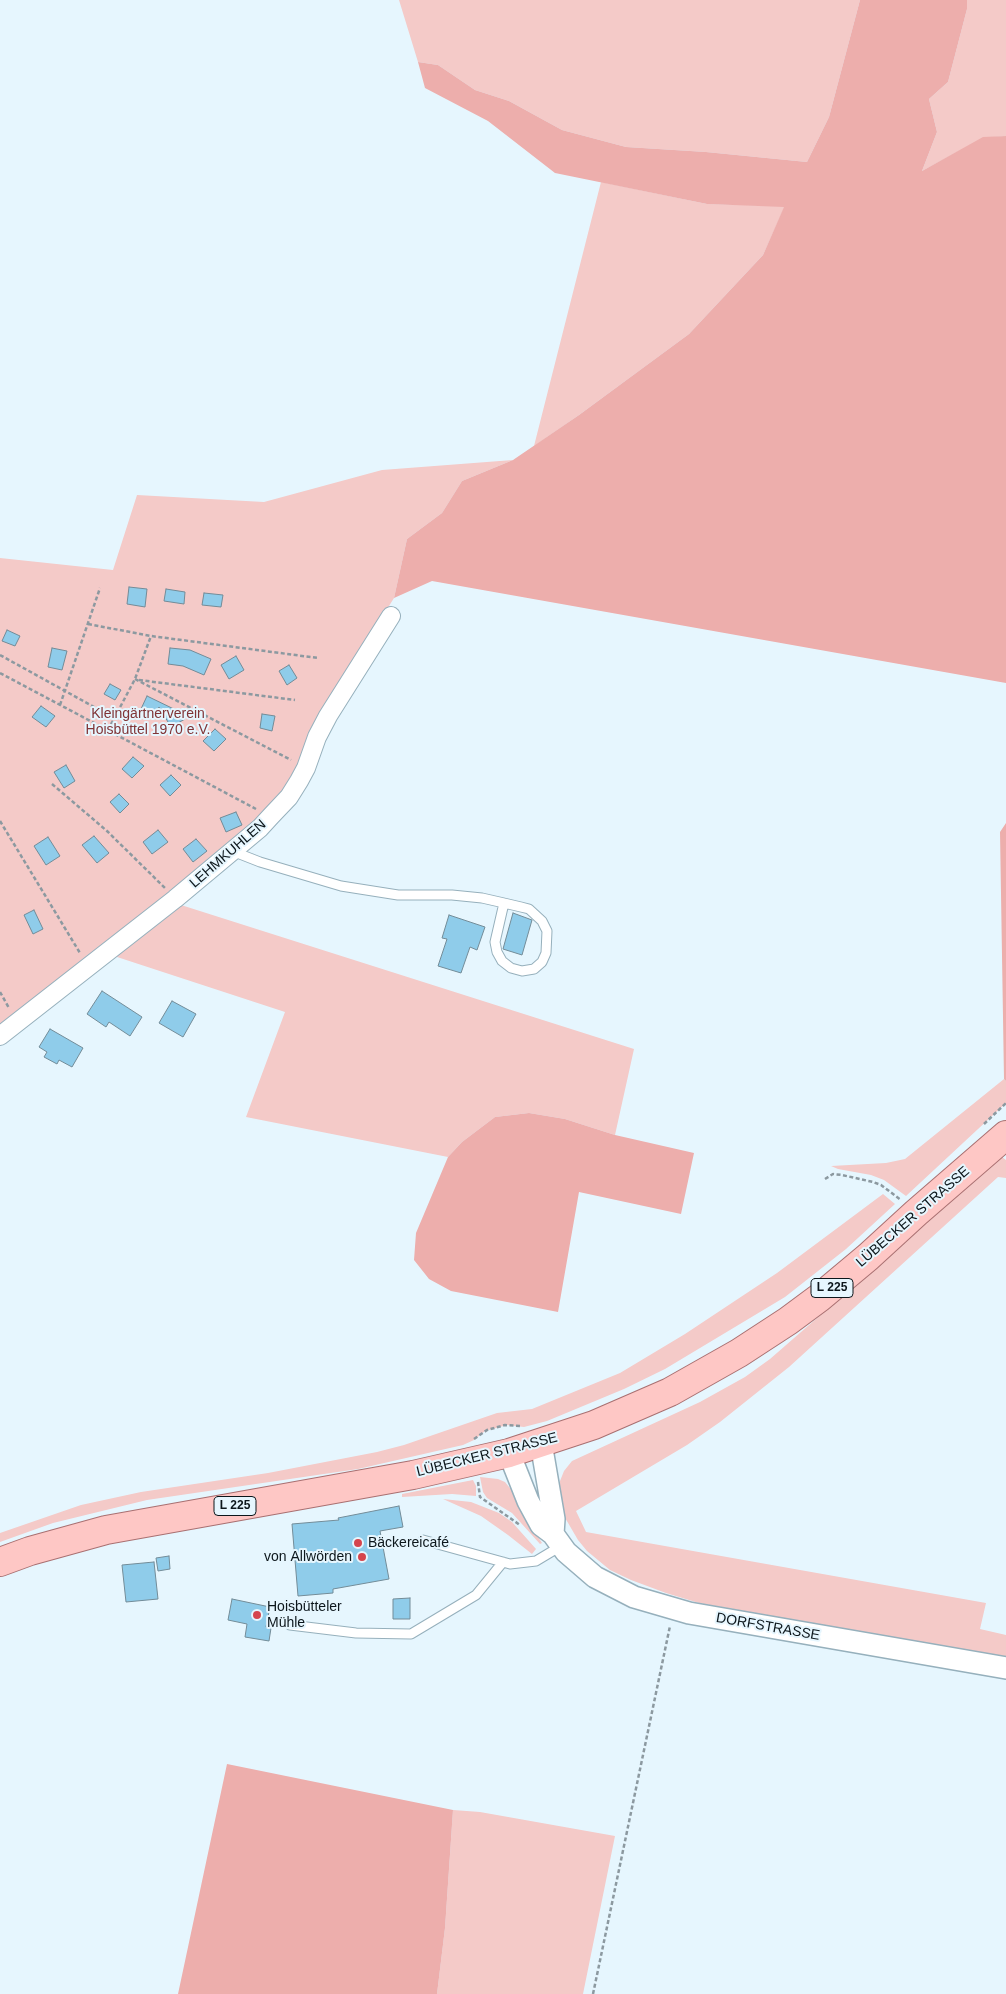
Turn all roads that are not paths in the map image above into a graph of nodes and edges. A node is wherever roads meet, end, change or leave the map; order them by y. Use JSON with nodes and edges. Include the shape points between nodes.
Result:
{"nodes":[{"id":1,"x":391,"y":616,"type":"dead end"},
{"id":2,"x":232,"y":850,"type":"junction"},
{"id":3,"x":504,"y":903,"type":"junction"},
{"id":4,"x":0,"y":1036,"type":"edge"},
{"id":5,"x":997,"y":1140,"type":"edge"},
{"id":6,"x":533,"y":1434,"type":"junction"},
{"id":7,"x":509,"y":1453,"type":"junction"},
{"id":8,"x":423,"y":1540,"type":"dead end"},
{"id":9,"x":557,"y":1540,"type":"junction"},
{"id":10,"x":0,"y":1562,"type":"edge"},
{"id":11,"x":503,"y":1562,"type":"junction"},
{"id":12,"x":290,"y":1625,"type":"dead end"},
{"id":13,"x":1006,"y":1668,"type":"edge"}],
"edges":[{"from":1,"to":2,"type":"street","name":"LEHMKUHLEN","via":[[328,716],[306,768],[289,797]]},
{"from":2,"to":3,"type":"lane","via":[[260,862],[341,886],[398,895],[452,895]]},
{"from":2,"to":4,"type":"street","name":"LEHMKUHLEN","via":[[175,899]]},
{"from":3,"to":3,"type":"lane","via":[[529,909],[547,931],[546,953],[534,970],[522,972],[511,968],[497,952],[495,942]]},
{"from":5,"to":6,"type":"main road","name":"LÜBECKER STRASSE","number":"L 225","via":[[820,1298],[739,1353],[670,1392],[594,1425]]},
{"from":6,"to":7,"type":"main road","name":"LÜBECKER STRASSE","number":"L 225"},
{"from":6,"to":9,"type":"street"},
{"from":7,"to":9,"type":"street","name":"DORFSTRASSE","via":[[540,1525]]},
{"from":7,"to":10,"type":"main road","name":"LÜBECKER STRASSE","number":"L 225","via":[[412,1475],[106,1530]]},
{"from":8,"to":11,"type":"lane"},
{"from":9,"to":11,"type":"lane","via":[[536,1561]]},
{"from":9,"to":13,"type":"street","name":"DORFSTRASSE","via":[[595,1577],[634,1597],[673,1610]]},
{"from":11,"to":12,"type":"lane","via":[[476,1595],[411,1634],[356,1633]]}]}
